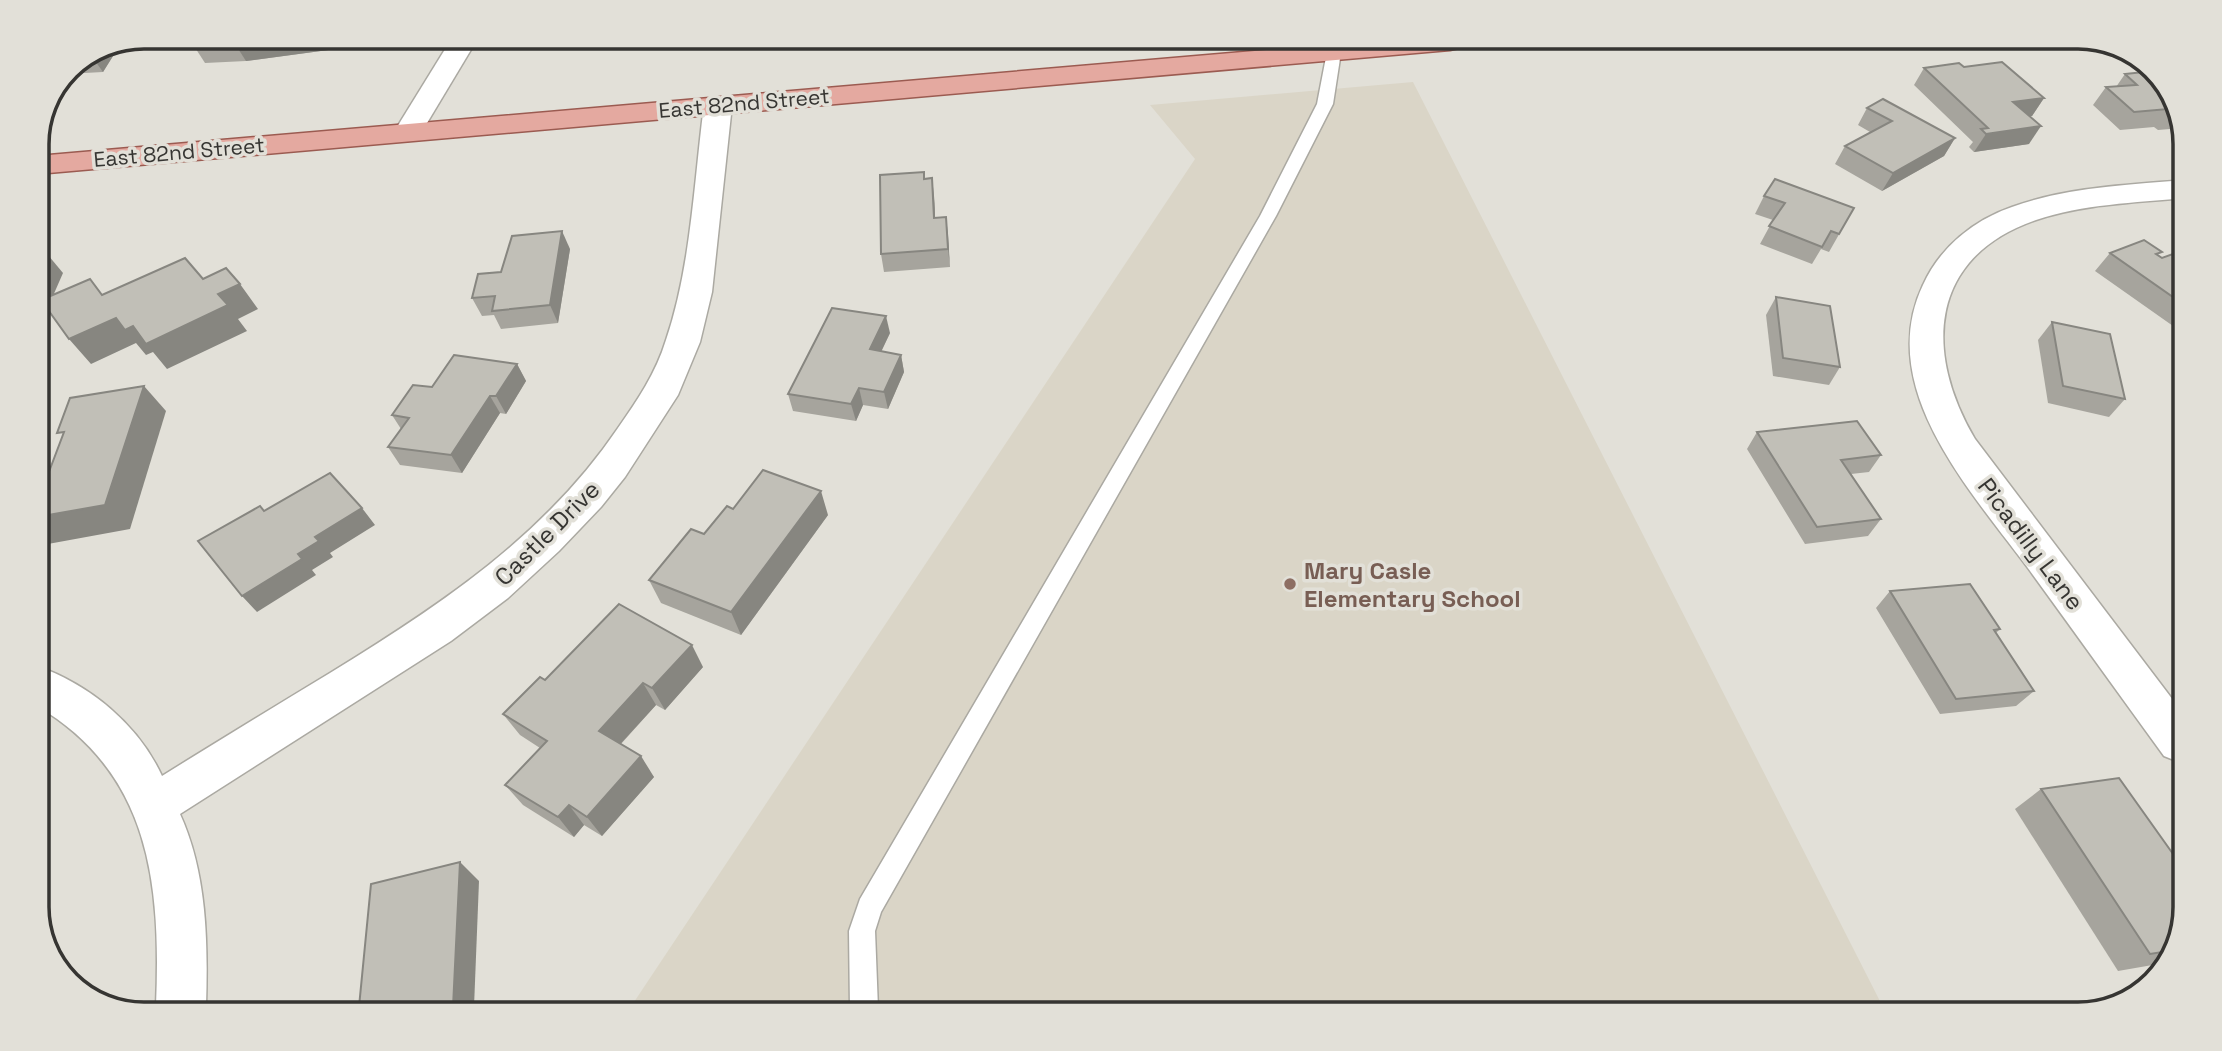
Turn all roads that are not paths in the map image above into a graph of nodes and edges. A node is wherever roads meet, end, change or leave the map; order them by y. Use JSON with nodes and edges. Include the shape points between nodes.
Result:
{"nodes":[{"id":1,"x":457,"y":49,"type":"edge"},
{"id":2,"x":1311,"y":49,"type":"edge"},
{"id":3,"x":1332,"y":49,"type":"edge"},
{"id":4,"x":718,"y":105,"type":"junction"},
{"id":5,"x":408,"y":132,"type":"junction"},
{"id":6,"x":49,"y":164,"type":"edge"},
{"id":7,"x":2173,"y":190,"type":"edge"},
{"id":8,"x":49,"y":689,"type":"edge"},
{"id":9,"x":2173,"y":727,"type":"edge"},
{"id":10,"x":156,"y":804,"type":"junction"},
{"id":11,"x":181,"y":1002,"type":"edge"},
{"id":12,"x":864,"y":1002,"type":"edge"}],
"edges":[{"from":1,"to":5,"type":"street"},
{"from":2,"to":4,"type":"main road","name":"East 82nd Street"},
{"from":3,"to":12,"type":"lane","via":[[1325,104],[1268,216],[869,908],[862,931]]},
{"from":4,"to":5,"type":"main road","name":"East 82nd Street"},
{"from":4,"to":10,"type":"street","name":"Castle Drive","via":[[696,292],[683,342],[660,395],[588,497],[494,586],[436,629]]},
{"from":5,"to":6,"type":"main road","name":"East 82nd Street"},
{"from":7,"to":9,"type":"street","name":"Picadilly Lane","via":[[2065,202],[1991,229],[1963,249],[1942,275],[1925,327],[1929,376],[1962,449]]},
{"from":8,"to":10,"type":"street","via":[[111,738]]},
{"from":10,"to":11,"type":"street","via":[[183,912]]}]}
